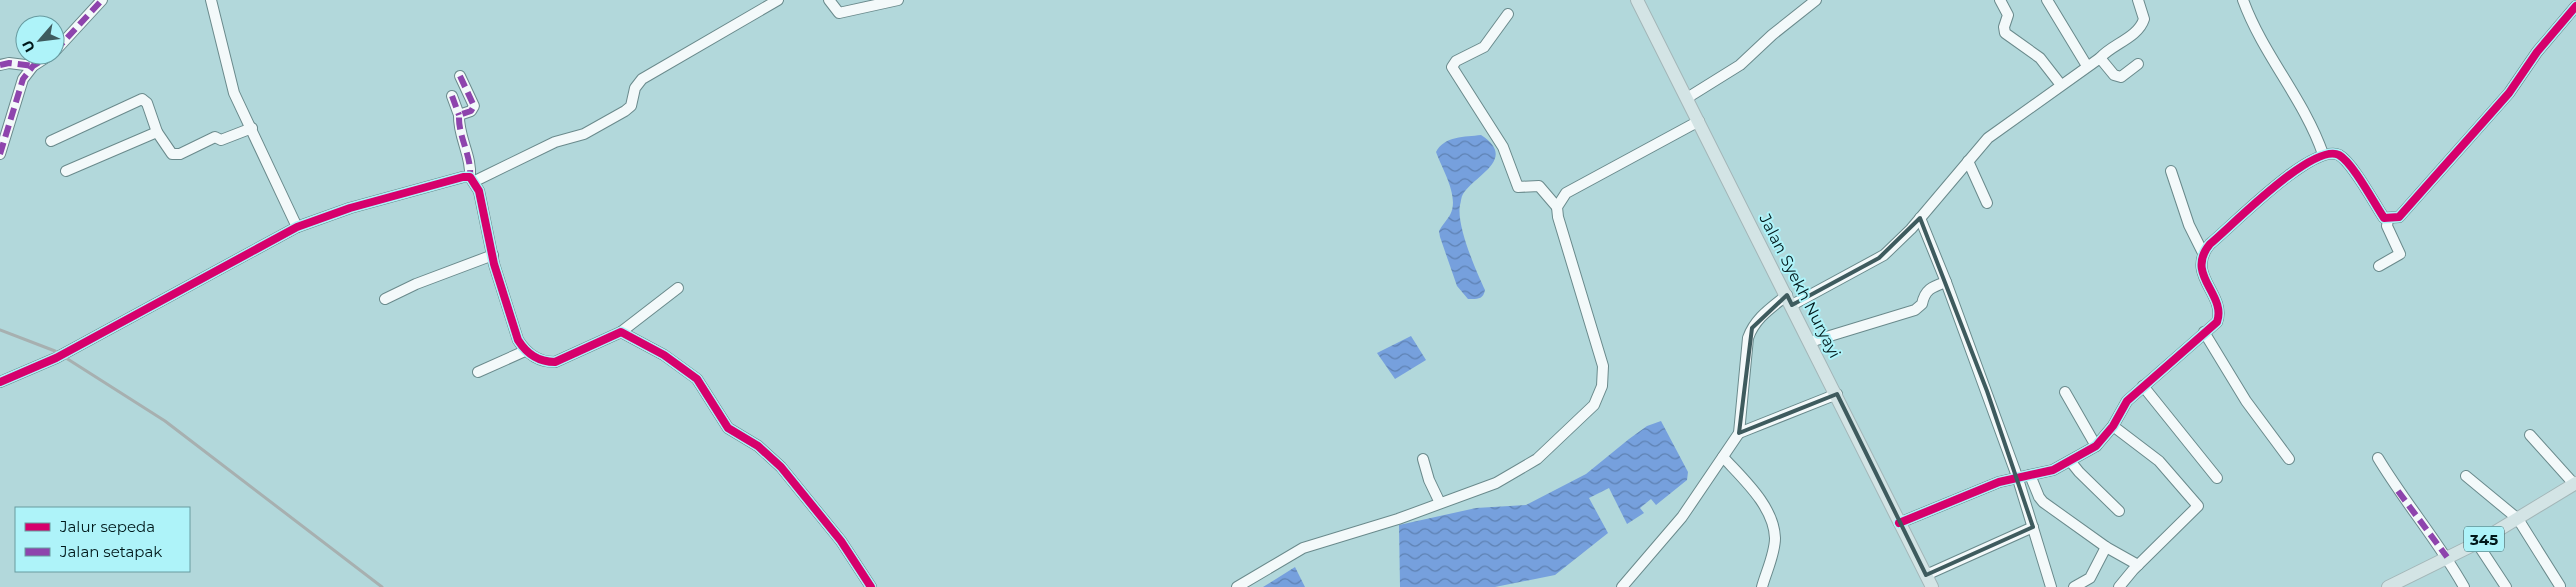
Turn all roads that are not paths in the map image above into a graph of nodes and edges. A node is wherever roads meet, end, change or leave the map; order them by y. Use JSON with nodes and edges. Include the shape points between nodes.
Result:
{"nodes":[{"id":1,"x":102,"y":0,"type":"edge"},
{"id":2,"x":211,"y":0,"type":"edge"},
{"id":3,"x":778,"y":0,"type":"edge"},
{"id":4,"x":829,"y":0,"type":"edge"},
{"id":5,"x":898,"y":0,"type":"edge"},
{"id":6,"x":1637,"y":0,"type":"edge"},
{"id":7,"x":1816,"y":0,"type":"edge"},
{"id":8,"x":2000,"y":0,"type":"edge"},
{"id":9,"x":2047,"y":0,"type":"edge"},
{"id":10,"x":2138,"y":0,"type":"edge"},
{"id":11,"x":2242,"y":0,"type":"edge"},
{"id":12,"x":2576,"y":6,"type":"edge"},
{"id":13,"x":1508,"y":14,"type":"dead end"},
{"id":14,"x":65,"y":40,"type":"edge"},
{"id":15,"x":2100,"y":58,"type":"junction"},
{"id":16,"x":2138,"y":64,"type":"dead end"},
{"id":17,"x":0,"y":65,"type":"edge"},
{"id":18,"x":33,"y":66,"type":"joint"},
{"id":19,"x":2087,"y":66,"type":"junction"},
{"id":20,"x":460,"y":76,"type":"dead end"},
{"id":21,"x":2061,"y":85,"type":"junction"},
{"id":22,"x":452,"y":96,"type":"dead end"},
{"id":23,"x":1687,"y":98,"type":"junction"},
{"id":24,"x":459,"y":115,"type":"junction"},
{"id":25,"x":1699,"y":122,"type":"junction"},
{"id":26,"x":252,"y":128,"type":"junction"},
{"id":27,"x":157,"y":132,"type":"junction"},
{"id":28,"x":51,"y":141,"type":"dead end"},
{"id":29,"x":0,"y":154,"type":"edge"},
{"id":30,"x":2323,"y":154,"type":"junction"},
{"id":31,"x":1968,"y":161,"type":"junction"},
{"id":32,"x":66,"y":171,"type":"dead end"},
{"id":33,"x":2171,"y":171,"type":"dead end"},
{"id":34,"x":472,"y":179,"type":"junction"},
{"id":35,"x":1987,"y":203,"type":"dead end"},
{"id":36,"x":1557,"y":207,"type":"junction"},
{"id":37,"x":1920,"y":218,"type":"junction"},
{"id":38,"x":2388,"y":219,"type":"junction"},
{"id":39,"x":297,"y":227,"type":"junction"},
{"id":40,"x":2203,"y":254,"type":"junction"},
{"id":41,"x":493,"y":255,"type":"junction"},
{"id":42,"x":2379,"y":266,"type":"dead end"},
{"id":43,"x":1946,"y":282,"type":"junction"},
{"id":44,"x":678,"y":288,"type":"dead end"},
{"id":45,"x":385,"y":299,"type":"dead end"},
{"id":46,"x":1789,"y":300,"type":"junction"},
{"id":47,"x":621,"y":332,"type":"junction"},
{"id":48,"x":2204,"y":332,"type":"junction"},
{"id":49,"x":1810,"y":342,"type":"junction"},
{"id":50,"x":525,"y":351,"type":"junction"},
{"id":51,"x":478,"y":372,"type":"dead end"},
{"id":52,"x":0,"y":382,"type":"edge"},
{"id":53,"x":2143,"y":386,"type":"junction"},
{"id":54,"x":2065,"y":392,"type":"dead end"},
{"id":55,"x":1837,"y":394,"type":"junction"},
{"id":56,"x":2113,"y":426,"type":"junction"},
{"id":57,"x":1739,"y":433,"type":"junction"},
{"id":58,"x":2530,"y":435,"type":"dead end"},
{"id":59,"x":2096,"y":446,"type":"junction"},
{"id":60,"x":1723,"y":456,"type":"junction"},
{"id":61,"x":2378,"y":458,"type":"dead end"},
{"id":62,"x":1424,"y":459,"type":"dead end"},
{"id":63,"x":2289,"y":459,"type":"dead end"},
{"id":64,"x":2071,"y":462,"type":"junction"},
{"id":65,"x":2030,"y":475,"type":"junction"},
{"id":66,"x":2466,"y":476,"type":"dead end"},
{"id":67,"x":2217,"y":478,"type":"dead end"},
{"id":68,"x":2018,"y":479,"type":"junction"},
{"id":69,"x":2575,"y":483,"type":"edge"},
{"id":70,"x":1440,"y":503,"type":"junction"},
{"id":71,"x":2119,"y":510,"type":"dead end"},
{"id":72,"x":2518,"y":518,"type":"junction"},
{"id":73,"x":1900,"y":523,"type":"junction"},
{"id":74,"x":2032,"y":527,"type":"junction"},
{"id":75,"x":2477,"y":543,"type":"junction"},
{"id":76,"x":2106,"y":547,"type":"junction"},
{"id":77,"x":2447,"y":557,"type":"junction"},
{"id":78,"x":2138,"y":565,"type":"junction"},
{"id":79,"x":1926,"y":575,"type":"junction"},
{"id":80,"x":2560,"y":586,"type":"edge"},
{"id":81,"x":871,"y":587,"type":"edge"},
{"id":82,"x":1237,"y":587,"type":"edge"},
{"id":83,"x":1622,"y":587,"type":"edge"},
{"id":84,"x":1762,"y":587,"type":"edge"},
{"id":85,"x":1932,"y":587,"type":"edge"},
{"id":86,"x":2051,"y":587,"type":"edge"},
{"id":87,"x":2074,"y":587,"type":"edge"},
{"id":88,"x":2119,"y":587,"type":"edge"},
{"id":89,"x":2388,"y":587,"type":"edge"},
{"id":90,"x":2464,"y":587,"type":"edge"},
{"id":91,"x":2506,"y":587,"type":"edge"}],
"edges":[{"from":1,"to":14,"type":"street"},
{"from":2,"to":26,"type":"street","via":[[234,92]]},
{"from":3,"to":34,"type":"street","via":[[642,79],[635,88],[632,106],[625,111],[584,134],[554,142]]},
{"from":4,"to":5,"type":"street","via":[[838,13]]},
{"from":6,"to":23,"type":"main road","name":"Jalan Syekh Nuryayi"},
{"from":7,"to":23,"type":"street","via":[[1740,65]]},
{"from":8,"to":21,"type":"street","via":[[2008,15],[2005,33],[2040,58]]},
{"from":9,"to":19,"type":"street"},
{"from":10,"to":15,"type":"street","via":[[2144,20],[2141,27],[2110,47]]},
{"from":11,"to":30,"type":"street","via":[[2262,43],[2314,127]]},
{"from":12,"to":38,"type":"street","via":[[2537,52],[2509,93],[2453,157],[2398,217]]},
{"from":13,"to":36,"type":"street","via":[[1484,47],[1456,61],[1452,67],[1503,147],[1518,187],[1539,186]]},
{"from":15,"to":16,"type":"street","via":[[2114,75],[2121,77]]},
{"from":15,"to":19,"type":"street"},
{"from":17,"to":18,"type":"street"},
{"from":18,"to":29,"type":"street","via":[[23,79]]},
{"from":19,"to":21,"type":"street"},
{"from":20,"to":24,"type":"street","via":[[474,106],[471,111]]},
{"from":21,"to":31,"type":"street","via":[[1994,133]]},
{"from":22,"to":24,"type":"street"},
{"from":23,"to":25,"type":"main road","name":"Jalan Syekh Nuryayi"},
{"from":24,"to":34,"type":"street","via":[[458,123]]},
{"from":25,"to":36,"type":"street","via":[[1566,193]]},
{"from":25,"to":46,"type":"main road","name":"Jalan Syekh Nuryayi"},
{"from":26,"to":27,"type":"street","via":[[221,140],[215,137],[180,154],[172,154]]},
{"from":26,"to":39,"type":"street"},
{"from":27,"to":28,"type":"street","via":[[147,103],[142,100]]},
{"from":27,"to":32,"type":"street"},
{"from":30,"to":38,"type":"street","via":[[2331,152],[2341,156],[2384,218]]},
{"from":30,"to":40,"type":"street","via":[[2300,166],[2210,244]]},
{"from":31,"to":35,"type":"street"},
{"from":31,"to":37,"type":"street"},
{"from":33,"to":40,"type":"street","via":[[2189,225]]},
{"from":34,"to":39,"type":"street","via":[[463,177],[350,208]]},
{"from":34,"to":41,"type":"street","via":[[479,190]]},
{"from":36,"to":70,"type":"street","via":[[1603,366],[1604,376],[1598,398],[1537,459],[1496,483]]},
{"from":37,"to":43,"type":"street"},
{"from":37,"to":46,"type":"street","via":[[1879,258]]},
{"from":38,"to":42,"type":"street","via":[[2387,226],[2400,254]]},
{"from":39,"to":52,"type":"street","via":[[56,358]]},
{"from":40,"to":48,"type":"street","via":[[2200,263],[2219,315],[2217,322]]},
{"from":41,"to":45,"type":"street"},
{"from":41,"to":50,"type":"street","via":[[518,340]]},
{"from":43,"to":49,"type":"street","via":[[1928,289],[1922,304],[1915,310]]},
{"from":43,"to":68,"type":"street"},
{"from":44,"to":47,"type":"street"},
{"from":46,"to":49,"type":"main road","name":"Jalan Syekh Nuryayi"},
{"from":46,"to":57,"type":"street","via":[[1764,313],[1748,338]]},
{"from":47,"to":50,"type":"street","via":[[555,362],[539,359]]},
{"from":47,"to":81,"type":"street","via":[[664,355],[697,379],[728,428],[758,446],[781,467],[841,541]]},
{"from":48,"to":53,"type":"street"},
{"from":48,"to":63,"type":"street","via":[[2246,401]]},
{"from":49,"to":55,"type":"main road","name":"Jalan Syekh Nuryayi"},
{"from":50,"to":51,"type":"street"},
{"from":53,"to":56,"type":"street","via":[[2124,404]]},
{"from":53,"to":67,"type":"street"},
{"from":54,"to":59,"type":"street"},
{"from":55,"to":57,"type":"street"},
{"from":55,"to":73,"type":"main road","name":"Jalan Syekh Nuryayi"},
{"from":56,"to":59,"type":"street"},
{"from":56,"to":78,"type":"street","via":[[2159,461],[2198,506]]},
{"from":57,"to":60,"type":"street"},
{"from":58,"to":69,"type":"street"},
{"from":59,"to":64,"type":"street"},
{"from":60,"to":83,"type":"street","via":[[1682,517]]},
{"from":60,"to":84,"type":"street","via":[[1754,493],[1773,528],[1774,547]]},
{"from":61,"to":77,"type":"street","via":[[2404,500]]},
{"from":62,"to":70,"type":"street"},
{"from":64,"to":65,"type":"street"},
{"from":64,"to":71,"type":"street"},
{"from":65,"to":68,"type":"street"},
{"from":65,"to":76,"type":"street","via":[[2043,502]]},
{"from":66,"to":72,"type":"street"},
{"from":68,"to":73,"type":"street","via":[[1998,482]]},
{"from":68,"to":74,"type":"street"},
{"from":69,"to":72,"type":"main road","number":"345"},
{"from":70,"to":82,"type":"street","via":[[1303,548]]},
{"from":72,"to":75,"type":"main road","number":"345"},
{"from":72,"to":80,"type":"street"},
{"from":73,"to":79,"type":"main road","name":"Jalan Syekh Nuryayi"},
{"from":74,"to":79,"type":"street"},
{"from":74,"to":86,"type":"street"},
{"from":75,"to":77,"type":"main road","number":"345"},
{"from":75,"to":91,"type":"street"},
{"from":76,"to":78,"type":"street"},
{"from":76,"to":87,"type":"street","via":[[2090,578]]},
{"from":77,"to":89,"type":"main road","number":"345"},
{"from":77,"to":90,"type":"street"},
{"from":78,"to":88,"type":"street"},
{"from":79,"to":85,"type":"main road","name":"Jalan Syekh Nuryayi"}]}
